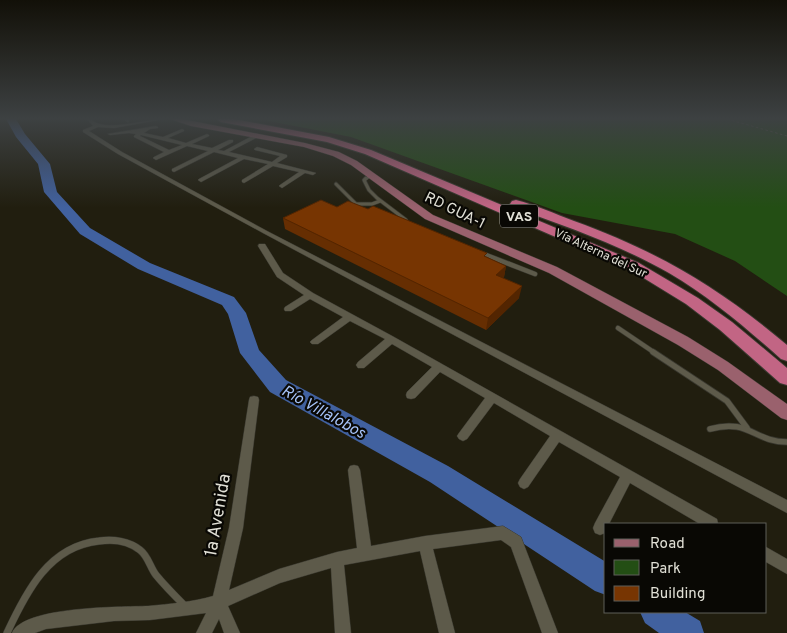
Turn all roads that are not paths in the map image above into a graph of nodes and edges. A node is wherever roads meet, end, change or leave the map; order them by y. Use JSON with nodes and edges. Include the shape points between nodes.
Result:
{"nodes":[{"id":1,"x":113,"y":149,"type":"edge"},
{"id":2,"x":161,"y":149,"type":"edge"},
{"id":3,"x":177,"y":149,"type":"edge"},
{"id":4,"x":208,"y":149,"type":"edge"},
{"id":5,"x":233,"y":149,"type":"edge"},
{"id":6,"x":240,"y":149,"type":"edge"},
{"id":7,"x":317,"y":149,"type":"edge"},
{"id":8,"x":356,"y":149,"type":"edge"},
{"id":9,"x":373,"y":149,"type":"edge"},
{"id":10,"x":215,"y":150,"type":"junction"},
{"id":11,"x":257,"y":150,"type":"dead end"},
{"id":12,"x":168,"y":152,"type":"junction"},
{"id":13,"x":224,"y":153,"type":"junction"},
{"id":14,"x":232,"y":154,"type":"junction"},
{"id":15,"x":243,"y":157,"type":"junction"},
{"id":16,"x":156,"y":158,"type":"dead end"},
{"id":17,"x":273,"y":164,"type":"junction"},
{"id":18,"x":174,"y":170,"type":"dead end"},
{"id":19,"x":304,"y":171,"type":"junction"},
{"id":20,"x":313,"y":173,"type":"dead end"},
{"id":21,"x":370,"y":175,"type":"junction"},
{"id":22,"x":201,"y":180,"type":"dead end"},
{"id":23,"x":244,"y":181,"type":"dead end"},
{"id":24,"x":336,"y":184,"type":"dead end"},
{"id":25,"x":282,"y":186,"type":"dead end"},
{"id":26,"x":380,"y":201,"type":"junction"},
{"id":27,"x":355,"y":203,"type":"junction"},
{"id":28,"x":346,"y":206,"type":"edge"},
{"id":29,"x":410,"y":222,"type":"edge"},
{"id":30,"x":262,"y":246,"type":"dead end"},
{"id":31,"x":478,"y":251,"type":"edge"},
{"id":32,"x":535,"y":274,"type":"dead end"},
{"id":33,"x":310,"y":295,"type":"junction"},
{"id":34,"x":288,"y":309,"type":"dead end"},
{"id":35,"x":349,"y":317,"type":"junction"},
{"id":36,"x":618,"y":328,"type":"dead end"},
{"id":37,"x":391,"y":339,"type":"junction"},
{"id":38,"x":315,"y":342,"type":"dead end"},
{"id":39,"x":787,"y":355,"type":"edge"},
{"id":40,"x":361,"y":366,"type":"dead end"},
{"id":41,"x":437,"y":368,"type":"junction"},
{"id":42,"x":787,"y":378,"type":"edge"},
{"id":43,"x":410,"y":395,"type":"dead end"},
{"id":44,"x":491,"y":398,"type":"junction"},
{"id":45,"x":254,"y":400,"type":"dead end"},
{"id":46,"x":787,"y":413,"type":"edge"},
{"id":47,"x":748,"y":428,"type":"junction"},
{"id":48,"x":710,"y":429,"type":"dead end"},
{"id":49,"x":463,"y":436,"type":"dead end"},
{"id":50,"x":557,"y":436,"type":"junction"},
{"id":51,"x":787,"y":442,"type":"edge"},
{"id":52,"x":354,"y":470,"type":"dead end"},
{"id":53,"x":627,"y":476,"type":"junction"},
{"id":54,"x":524,"y":483,"type":"dead end"},
{"id":55,"x":787,"y":508,"type":"edge"},
{"id":56,"x":709,"y":523,"type":"edge"},
{"id":57,"x":600,"y":528,"type":"dead end"},
{"id":58,"x":425,"y":543,"type":"junction"},
{"id":59,"x":365,"y":554,"type":"junction"},
{"id":60,"x":767,"y":555,"type":"edge"},
{"id":61,"x":337,"y":558,"type":"junction"},
{"id":62,"x":787,"y":567,"type":"edge"},
{"id":63,"x":220,"y":602,"type":"junction"},
{"id":64,"x":188,"y":609,"type":"junction"},
{"id":65,"x":7,"y":633,"type":"edge"},
{"id":66,"x":20,"y":633,"type":"edge"},
{"id":67,"x":204,"y":633,"type":"edge"},
{"id":68,"x":232,"y":633,"type":"edge"},
{"id":69,"x":343,"y":633,"type":"edge"},
{"id":70,"x":447,"y":633,"type":"edge"},
{"id":71,"x":550,"y":633,"type":"edge"}],
"edges":[{"from":1,"to":55,"type":"street"},
{"from":2,"to":12,"type":"street"},
{"from":3,"to":12,"type":"street"},
{"from":4,"to":10,"type":"street"},
{"from":5,"to":13,"type":"street"},
{"from":6,"to":14,"type":"street"},
{"from":7,"to":21,"type":"main road","name":"RD GUA-1","via":[[354,163]]},
{"from":8,"to":42,"type":"highway","name":"Vía Alterna del Sur","number":"VAS","via":[[634,266],[692,301]]},
{"from":9,"to":39,"type":"highway","name":"Vía Alterna del Sur","number":"VAS","via":[[633,250],[719,298]]},
{"from":10,"to":13,"type":"street"},
{"from":10,"to":18,"type":"street"},
{"from":11,"to":17,"type":"street","via":[[285,155]]},
{"from":12,"to":16,"type":"street"},
{"from":13,"to":14,"type":"street"},
{"from":14,"to":15,"type":"street"},
{"from":15,"to":17,"type":"street"},
{"from":15,"to":22,"type":"street"},
{"from":17,"to":19,"type":"street"},
{"from":17,"to":23,"type":"street"},
{"from":19,"to":20,"type":"street"},
{"from":19,"to":25,"type":"street"},
{"from":21,"to":26,"type":"lane","via":[[364,183]]},
{"from":21,"to":46,"type":"main road","name":"RD GUA-1","via":[[429,217],[553,270],[641,316],[723,366]]},
{"from":24,"to":27,"type":"lane"},
{"from":26,"to":27,"type":"lane"},
{"from":26,"to":29,"type":"lane"},
{"from":27,"to":28,"type":"lane"},
{"from":30,"to":33,"type":"street","via":[[280,275]]},
{"from":31,"to":32,"type":"lane"},
{"from":33,"to":34,"type":"street"},
{"from":33,"to":35,"type":"street"},
{"from":35,"to":37,"type":"street"},
{"from":35,"to":38,"type":"street"},
{"from":36,"to":47,"type":"lane","via":[[727,401]]},
{"from":37,"to":40,"type":"street"},
{"from":37,"to":41,"type":"street"},
{"from":41,"to":43,"type":"street"},
{"from":41,"to":44,"type":"street"},
{"from":44,"to":49,"type":"street"},
{"from":44,"to":50,"type":"street"},
{"from":45,"to":63,"type":"street","name":"1a Avenida","via":[[236,528]]},
{"from":47,"to":48,"type":"lane","via":[[722,424]]},
{"from":47,"to":51,"type":"lane","via":[[776,441]]},
{"from":50,"to":53,"type":"street"},
{"from":50,"to":54,"type":"street"},
{"from":52,"to":59,"type":"street"},
{"from":53,"to":56,"type":"street"},
{"from":53,"to":57,"type":"street"},
{"from":58,"to":59,"type":"street"},
{"from":58,"to":70,"type":"street"},
{"from":58,"to":71,"type":"street","via":[[503,533],[510,536],[516,542]]},
{"from":59,"to":61,"type":"street"},
{"from":60,"to":62,"type":"street"},
{"from":61,"to":63,"type":"street","via":[[279,576]]},
{"from":61,"to":69,"type":"street"},
{"from":63,"to":64,"type":"street"},
{"from":63,"to":67,"type":"street","name":"1a Avenida"},
{"from":63,"to":68,"type":"street"},
{"from":64,"to":65,"type":"lane","via":[[155,573],[140,550],[116,540],[100,540],[72,548],[50,563],[23,598]]},
{"from":64,"to":66,"type":"street","via":[[46,621]]}]}
